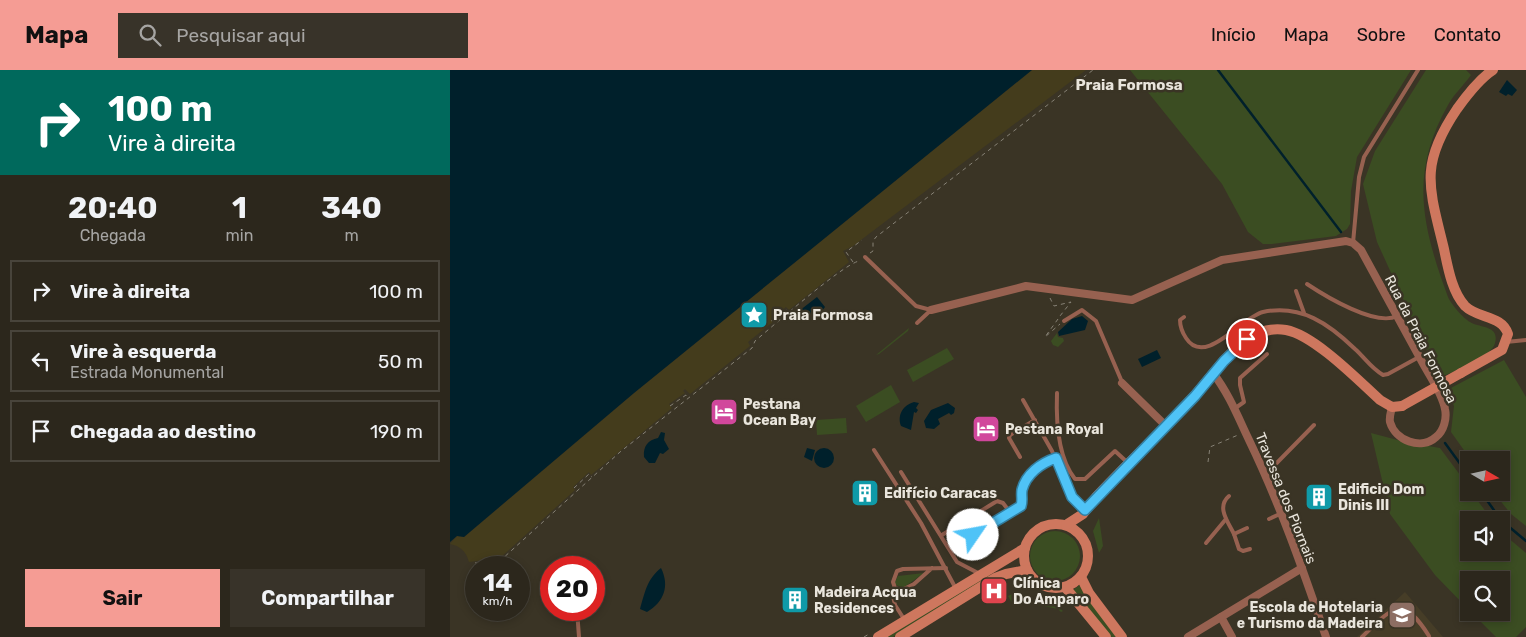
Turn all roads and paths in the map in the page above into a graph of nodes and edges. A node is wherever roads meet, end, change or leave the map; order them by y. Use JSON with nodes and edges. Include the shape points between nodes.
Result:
{"nodes":[{"id":1,"x":1093,"y":70,"type":"edge"},
{"id":2,"x":1418,"y":70,"type":"edge"},
{"id":3,"x":1494,"y":70,"type":"edge"},
{"id":4,"x":862,"y":240,"type":"dead end"},
{"id":5,"x":1353,"y":243,"type":"junction"},
{"id":6,"x":865,"y":257,"type":"junction"},
{"id":7,"x":853,"y":263,"type":"junction"},
{"id":8,"x":1308,"y":284,"type":"dead end"},
{"id":9,"x":1296,"y":291,"type":"dead end"},
{"id":10,"x":1049,"y":294,"type":"dead end"},
{"id":11,"x":931,"y":310,"type":"junction"},
{"id":12,"x":790,"y":313,"type":"junction"},
{"id":13,"x":1304,"y":313,"type":"junction"},
{"id":14,"x":1397,"y":316,"type":"junction"},
{"id":15,"x":1184,"y":317,"type":"dead end"},
{"id":16,"x":772,"y":321,"type":"dead end"},
{"id":17,"x":1064,"y":321,"type":"joint"},
{"id":18,"x":917,"y":323,"type":"dead end"},
{"id":19,"x":1526,"y":340,"type":"edge"},
{"id":20,"x":1506,"y":342,"type":"junction"},
{"id":21,"x":1267,"y":354,"type":"dead end"},
{"id":22,"x":1419,"y":357,"type":"junction"},
{"id":23,"x":1213,"y":373,"type":"junction"},
{"id":24,"x":1122,"y":383,"type":"joint"},
{"id":25,"x":1057,"y":393,"type":"dead end"},
{"id":26,"x":689,"y":398,"type":"junction"},
{"id":27,"x":1022,"y":400,"type":"dead end"},
{"id":28,"x":670,"y":406,"type":"dead end"},
{"id":29,"x":1397,"y":406,"type":"junction"},
{"id":30,"x":1234,"y":409,"type":"junction"},
{"id":31,"x":1035,"y":420,"type":"junction"},
{"id":32,"x":1165,"y":425,"type":"junction"},
{"id":33,"x":1314,"y":425,"type":"dead end"},
{"id":34,"x":1239,"y":434,"type":"dead end"},
{"id":35,"x":874,"y":450,"type":"dead end"},
{"id":36,"x":1020,"y":457,"type":"dead end"},
{"id":37,"x":1056,"y":458,"type":"junction"},
{"id":38,"x":1208,"y":462,"type":"dead end"},
{"id":39,"x":1128,"y":463,"type":"junction"},
{"id":40,"x":900,"y":472,"type":"dead end"},
{"id":41,"x":1266,"y":474,"type":"junction"},
{"id":42,"x":592,"y":477,"type":"junction"},
{"id":43,"x":574,"y":488,"type":"dead end"},
{"id":44,"x":1229,"y":496,"type":"dead end"},
{"id":45,"x":1009,"y":511,"type":"junction"},
{"id":46,"x":1084,"y":512,"type":"junction"},
{"id":47,"x":1282,"y":513,"type":"junction"},
{"id":48,"x":1226,"y":519,"type":"junction"},
{"id":49,"x":1269,"y":519,"type":"dead end"},
{"id":50,"x":1066,"y":524,"type":"junction"},
{"id":51,"x":1247,"y":528,"type":"dead end"},
{"id":52,"x":1081,"y":534,"type":"junction"},
{"id":53,"x":1234,"y":534,"type":"junction"},
{"id":54,"x":973,"y":535,"type":"dead end"},
{"id":55,"x":942,"y":536,"type":"junction"},
{"id":56,"x":1206,"y":543,"type":"dead end"},
{"id":57,"x":1025,"y":548,"type":"junction"},
{"id":58,"x":1250,"y":549,"type":"dead end"},
{"id":59,"x":506,"y":556,"type":"edge"},
{"id":60,"x":932,"y":568,"type":"junction"},
{"id":61,"x":946,"y":568,"type":"junction"},
{"id":62,"x":1302,"y":568,"type":"junction"},
{"id":63,"x":1027,"y":570,"type":"junction"},
{"id":64,"x":980,"y":574,"type":"junction"},
{"id":65,"x":1081,"y":577,"type":"junction"},
{"id":66,"x":1066,"y":587,"type":"junction"},
{"id":67,"x":956,"y":588,"type":"junction"},
{"id":68,"x":902,"y":590,"type":"junction"},
{"id":69,"x":1220,"y":617,"type":"junction"},
{"id":70,"x":905,"y":620,"type":"junction"},
{"id":71,"x":578,"y":621,"type":"edge"},
{"id":72,"x":1429,"y":636,"type":"edge"},
{"id":73,"x":579,"y":637,"type":"edge"},
{"id":74,"x":878,"y":637,"type":"edge"},
{"id":75,"x":900,"y":637,"type":"edge"},
{"id":76,"x":1106,"y":637,"type":"edge"},
{"id":77,"x":1122,"y":637,"type":"edge"},
{"id":78,"x":1188,"y":637,"type":"edge"},
{"id":79,"x":1232,"y":637,"type":"edge"},
{"id":80,"x":1326,"y":637,"type":"edge"},
{"id":81,"x":1362,"y":637,"type":"edge"}],
"edges":[{"from":1,"to":6,"type":"path","via":[[876,237],[873,251]]},
{"from":2,"to":5,"type":"lane","via":[[1364,157]]},
{"from":3,"to":20,"type":"main road","via":[[1466,96],[1446,126],[1434,149],[1430,190],[1449,272],[1458,296],[1472,311],[1502,324],[1508,334]]},
{"from":4,"to":7,"type":"path","via":[[846,252]]},
{"from":5,"to":11,"type":"street","via":[[1332,242],[1222,260],[1132,300],[1026,286]]},
{"from":5,"to":14,"type":"street","name":"Rua da Praia Formosa","via":[[1361,250]]},
{"from":6,"to":7,"type":"path"},
{"from":6,"to":11,"type":"lane","via":[[916,306]]},
{"from":7,"to":12,"type":"path"},
{"from":8,"to":14,"type":"lane","via":[[1362,313]]},
{"from":9,"to":13,"type":"lane"},
{"from":10,"to":17,"type":"path","via":[[1054,306],[1071,302],[1045,337]]},
{"from":11,"to":18,"type":"lane"},
{"from":12,"to":16,"type":"path","via":[[787,310]]},
{"from":12,"to":26,"type":"path"},
{"from":13,"to":15,"type":"lane","via":[[1262,312],[1227,336],[1202,348],[1192,345],[1183,333],[1180,320]]},
{"from":13,"to":22,"type":"lane","via":[[1324,322],[1383,375]]},
{"from":14,"to":22,"type":"street","name":"Rua da Praia Formosa"},
{"from":17,"to":24,"type":"lane","via":[[1082,310],[1093,317]]},
{"from":19,"to":20,"type":"lane"},
{"from":20,"to":29,"type":"main road","bridge":true,"via":[[1502,350]]},
{"from":21,"to":30,"type":"lane","via":[[1240,378],[1244,402]]},
{"from":22,"to":29,"type":"street","name":"Rua da Praia Formosa","via":[[1444,404],[1444,424],[1440,433],[1427,443],[1418,444],[1401,438],[1390,420]]},
{"from":23,"to":29,"type":"main road","via":[[1252,336],[1266,330],[1284,330],[1309,340],[1380,400]]},
{"from":23,"to":30,"type":"street","name":"Travessa dos Piornais","via":[[1227,391]]},
{"from":23,"to":32,"type":"main road"},
{"from":24,"to":32,"type":"street"},
{"from":25,"to":39,"type":"lane","via":[[1058,437],[1075,479],[1085,479],[1114,451]]},
{"from":26,"to":28,"type":"path","via":[[686,395]]},
{"from":26,"to":42,"type":"path"},
{"from":27,"to":31,"type":"lane"},
{"from":30,"to":41,"type":"street","name":"Travessa dos Piornais"},
{"from":31,"to":36,"type":"lane","via":[[1010,435]]},
{"from":31,"to":37,"type":"lane"},
{"from":32,"to":39,"type":"main road"},
{"from":33,"to":41,"type":"lane"},
{"from":34,"to":38,"type":"path","via":[[1210,447]]},
{"from":35,"to":61,"type":"lane"},
{"from":37,"to":45,"type":"lane","via":[[1033,471],[1023,487],[1021,506]]},
{"from":37,"to":46,"type":"lane","via":[[1072,497]]},
{"from":39,"to":46,"type":"main road"},
{"from":40,"to":55,"type":"lane"},
{"from":41,"to":47,"type":"street","name":"Travessa dos Piornais"},
{"from":42,"to":43,"type":"path","via":[[589,474]]},
{"from":42,"to":59,"type":"path"},
{"from":44,"to":48,"type":"lane","via":[[1223,505]]},
{"from":45,"to":54,"type":"lane"},
{"from":45,"to":55,"type":"lane","via":[[997,501]]},
{"from":46,"to":50,"type":"main road"},
{"from":46,"to":52,"type":"main road"},
{"from":47,"to":49,"type":"lane"},
{"from":47,"to":62,"type":"street","name":"Travessa dos Piornais"},
{"from":48,"to":53,"type":"lane"},
{"from":48,"to":56,"type":"lane"},
{"from":50,"to":52,"type":"main road"},
{"from":50,"to":57,"type":"main road","via":[[1040,527]]},
{"from":51,"to":53,"type":"lane"},
{"from":52,"to":65,"type":"main road","via":[[1088,551],[1086,569]]},
{"from":53,"to":58,"type":"lane","via":[[1239,548],[1243,551]]},
{"from":55,"to":64,"type":"lane","via":[[958,562]]},
{"from":57,"to":63,"type":"main road"},
{"from":57,"to":64,"type":"main road"},
{"from":60,"to":61,"type":"lane"},
{"from":60,"to":68,"type":"lane"},
{"from":60,"to":68,"type":"lane","via":[[897,571],[893,582],[895,588]]},
{"from":61,"to":67,"type":"lane"},
{"from":62,"to":69,"type":"street"},
{"from":62,"to":80,"type":"street","name":"Travessa dos Piornais"},
{"from":63,"to":66,"type":"main road","via":[[1042,585]]},
{"from":63,"to":75,"type":"main road","via":[[995,578]]},
{"from":64,"to":67,"type":"main road"},
{"from":65,"to":66,"type":"main road"},
{"from":65,"to":77,"type":"main road"},
{"from":66,"to":76,"type":"main road"},
{"from":67,"to":70,"type":"main road"},
{"from":68,"to":70,"type":"lane","via":[[893,596],[893,600]]},
{"from":69,"to":78,"type":"street"},
{"from":69,"to":79,"type":"street"},
{"from":70,"to":74,"type":"main road"},
{"from":71,"to":73,"type":"lane"},
{"from":72,"to":81,"type":"lane","via":[[1411,612],[1402,609],[1383,617]]}]}
